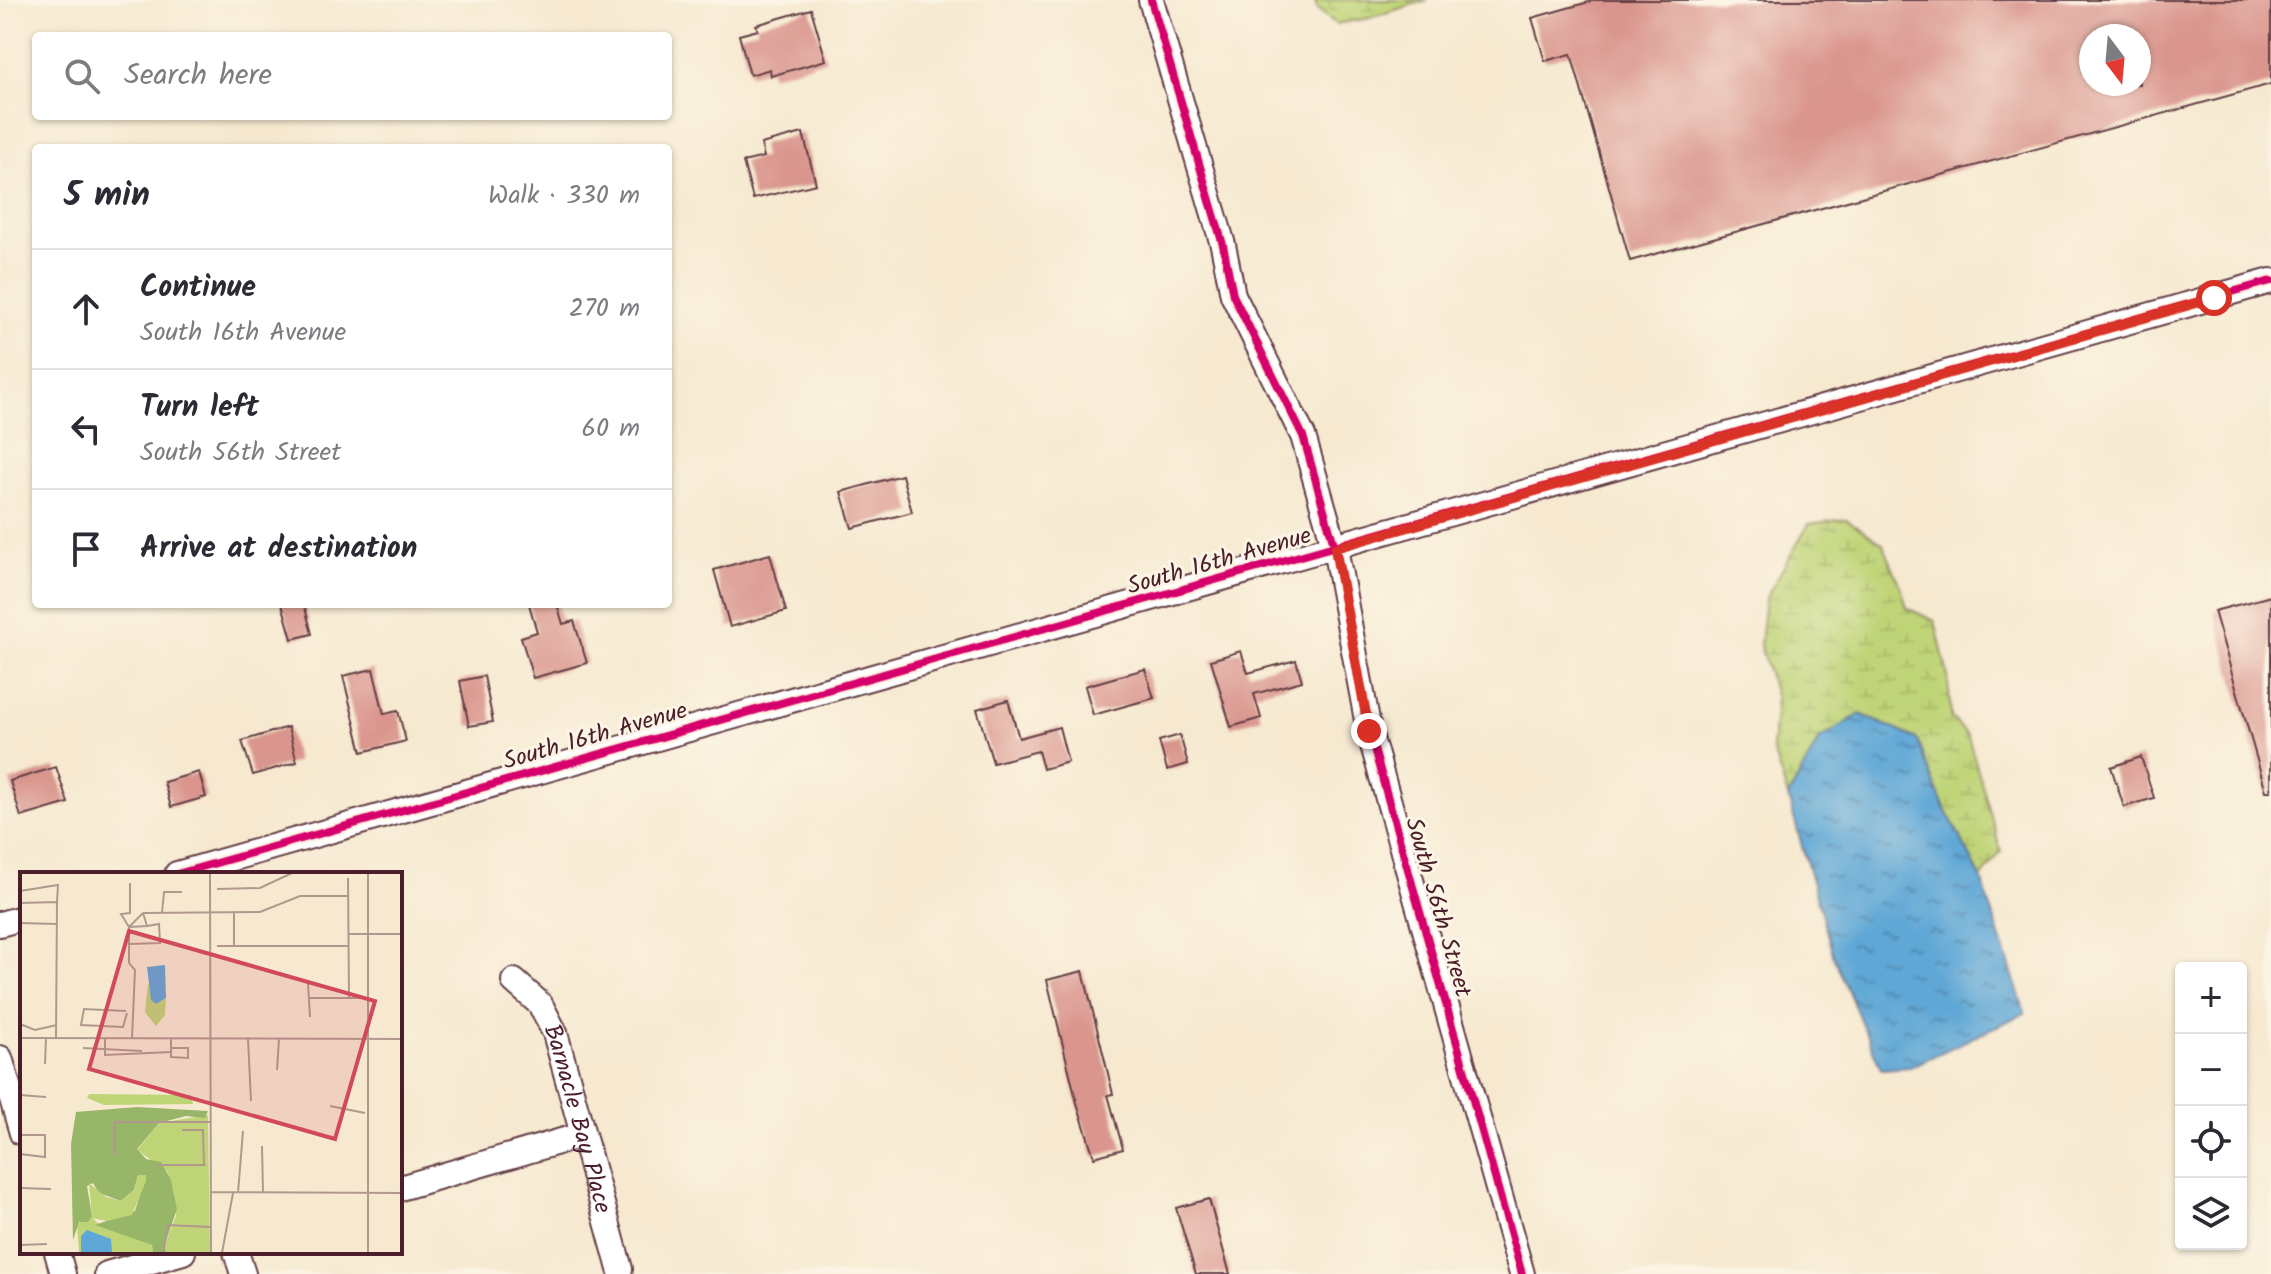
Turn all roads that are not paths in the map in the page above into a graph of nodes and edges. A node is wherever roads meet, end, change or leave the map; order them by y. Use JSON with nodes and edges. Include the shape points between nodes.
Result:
{"nodes":[{"id":1,"x":1151,"y":0,"type":"edge"},
{"id":2,"x":2271,"y":281,"type":"edge"},
{"id":3,"x":1335,"y":548,"type":"junction"},
{"id":4,"x":184,"y":872,"type":"edge"},
{"id":5,"x":20,"y":919,"type":"edge"},
{"id":6,"x":0,"y":924,"type":"edge"},
{"id":7,"x":514,"y":981,"type":"dead end"},
{"id":8,"x":0,"y":1058,"type":"edge"},
{"id":9,"x":20,"y":1126,"type":"edge"},
{"id":10,"x":582,"y":1135,"type":"junction"},
{"id":11,"x":402,"y":1187,"type":"edge"},
{"id":12,"x":58,"y":1254,"type":"edge"},
{"id":13,"x":176,"y":1254,"type":"edge"},
{"id":14,"x":237,"y":1254,"type":"edge"},
{"id":15,"x":620,"y":1269,"type":"dead end"},
{"id":16,"x":63,"y":1274,"type":"edge"},
{"id":17,"x":107,"y":1274,"type":"edge"},
{"id":18,"x":243,"y":1274,"type":"edge"},
{"id":19,"x":1522,"y":1274,"type":"edge"}],
"edges":[{"from":1,"to":3,"type":"street","name":"South 56th Street","via":[[1233,295],[1303,436]]},
{"from":2,"to":3,"type":"street","name":"South 16th Avenue"},
{"from":3,"to":4,"type":"street","name":"South 16th Avenue"},
{"from":3,"to":19,"type":"street","name":"South 56th Street","via":[[1369,731]]},
{"from":5,"to":6,"type":"street"},
{"from":7,"to":10,"type":"street","name":"Barnacle Bay Place","via":[[540,1004],[555,1033]]},
{"from":8,"to":9,"type":"street"},
{"from":10,"to":11,"type":"street"},
{"from":10,"to":15,"type":"street","name":"Barnacle Bay Place"},
{"from":12,"to":16,"type":"street"},
{"from":13,"to":17,"type":"street"},
{"from":14,"to":18,"type":"street"}]}
